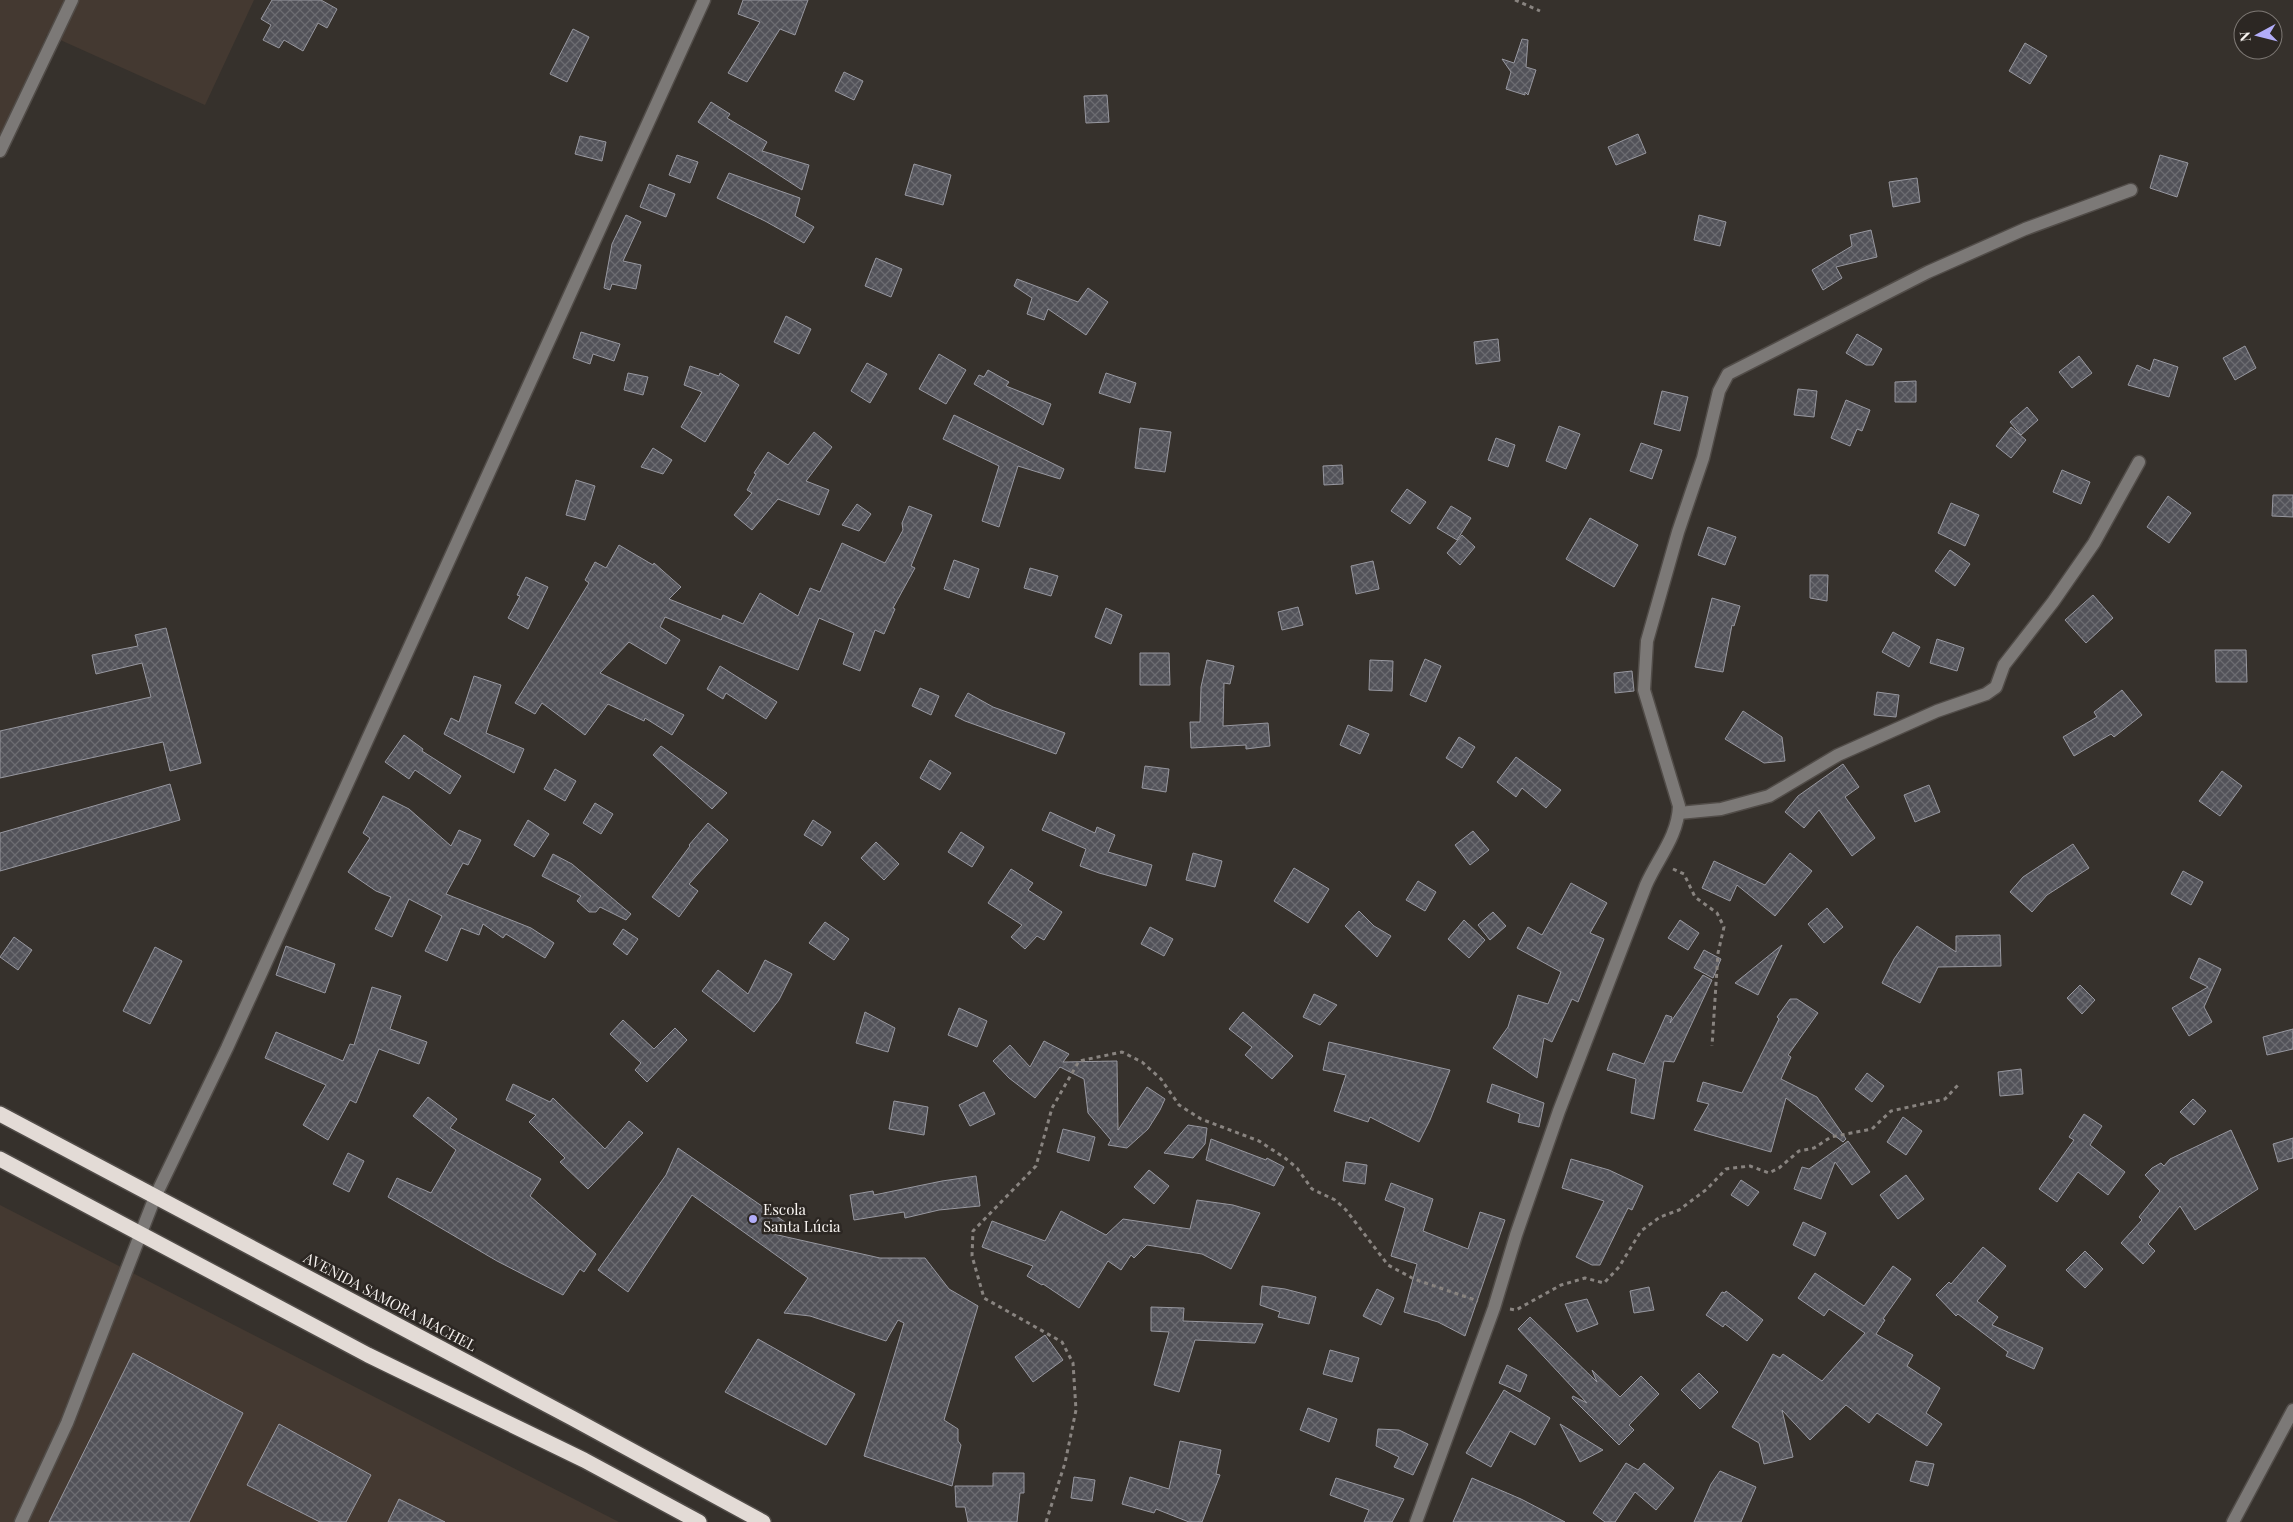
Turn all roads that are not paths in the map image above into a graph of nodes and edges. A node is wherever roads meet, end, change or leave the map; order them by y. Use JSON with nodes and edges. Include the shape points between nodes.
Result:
{"nodes":[{"id":1,"x":72,"y":0,"type":"edge"},
{"id":2,"x":704,"y":0,"type":"edge"},
{"id":3,"x":0,"y":151,"type":"edge"},
{"id":4,"x":2131,"y":190,"type":"dead end"},
{"id":5,"x":2139,"y":462,"type":"dead end"},
{"id":6,"x":1679,"y":813,"type":"junction"},
{"id":7,"x":0,"y":1114,"type":"edge"},
{"id":8,"x":0,"y":1159,"type":"edge"},
{"id":9,"x":155,"y":1198,"type":"junction"},
{"id":10,"x":140,"y":1233,"type":"junction"},
{"id":11,"x":2293,"y":1410,"type":"edge"},
{"id":12,"x":21,"y":1522,"type":"edge"},
{"id":13,"x":699,"y":1522,"type":"edge"},
{"id":14,"x":763,"y":1522,"type":"edge"},
{"id":15,"x":1416,"y":1522,"type":"edge"},
{"id":16,"x":2233,"y":1522,"type":"edge"}],
"edges":[{"from":1,"to":3,"type":"street"},
{"from":2,"to":9,"type":"street","via":[[227,1048]]},
{"from":4,"to":6,"type":"street","via":[[2025,229],[1928,272],[1728,374],[1719,391],[1703,458],[1678,532],[1648,641],[1644,690]]},
{"from":5,"to":6,"type":"street","via":[[2094,543],[2004,665],[1996,687],[1838,755],[1769,796],[1721,809]]},
{"from":6,"to":15,"type":"street","via":[[1675,831],[1657,860],[1559,1111],[1494,1308]]},
{"from":7,"to":9,"type":"highway","name":"AVENIDA SAMORA MACHEL"},
{"from":8,"to":10,"type":"highway"},
{"from":9,"to":10,"type":"street"},
{"from":9,"to":14,"type":"highway","name":"AVENIDA SAMORA MACHEL"},
{"from":10,"to":12,"type":"street","via":[[67,1424]]},
{"from":10,"to":13,"type":"highway","via":[[368,1355],[584,1460]]},
{"from":11,"to":16,"type":"street"}]}
